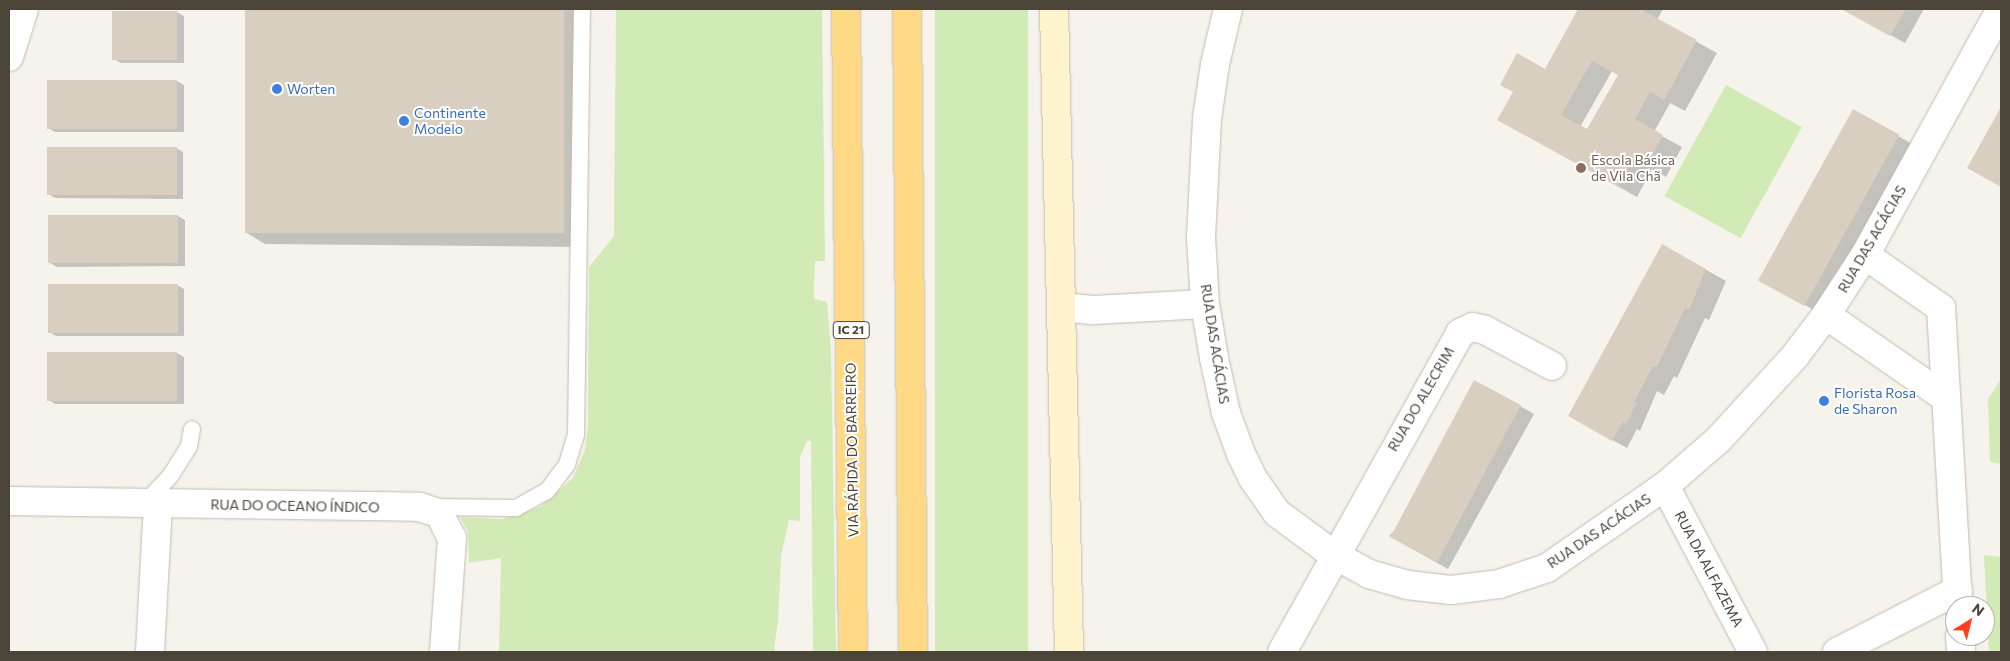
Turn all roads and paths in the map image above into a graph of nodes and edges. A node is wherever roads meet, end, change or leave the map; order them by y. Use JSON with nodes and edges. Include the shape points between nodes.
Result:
{"nodes":[{"id":1,"x":24,"y":9,"type":"edge"},
{"id":2,"x":582,"y":9,"type":"edge"},
{"id":3,"x":846,"y":9,"type":"edge"},
{"id":4,"x":907,"y":9,"type":"edge"},
{"id":5,"x":1054,"y":9,"type":"edge"},
{"id":6,"x":1228,"y":9,"type":"edge"},
{"id":7,"x":2001,"y":9,"type":"edge"},
{"id":8,"x":9,"y":57,"type":"edge"},
{"id":9,"x":1865,"y":254,"type":"junction"},
{"id":10,"x":1205,"y":304,"type":"junction"},
{"id":11,"x":1063,"y":307,"type":"junction"},
{"id":12,"x":1826,"y":315,"type":"junction"},
{"id":13,"x":1552,"y":366,"type":"dead end"},
{"id":14,"x":1946,"y":398,"type":"junction"},
{"id":15,"x":192,"y":429,"type":"dead end"},
{"id":16,"x":1665,"y":486,"type":"junction"},
{"id":17,"x":9,"y":502,"type":"edge"},
{"id":18,"x":152,"y":503,"type":"junction"},
{"id":19,"x":419,"y":507,"type":"junction"},
{"id":20,"x":1334,"y":555,"type":"junction"},
{"id":21,"x":1958,"y":596,"type":"edge"},
{"id":22,"x":1945,"y":604,"type":"edge"},
{"id":23,"x":150,"y":652,"type":"edge"},
{"id":24,"x":444,"y":652,"type":"edge"},
{"id":25,"x":853,"y":652,"type":"edge"},
{"id":26,"x":913,"y":652,"type":"edge"},
{"id":27,"x":1069,"y":652,"type":"edge"},
{"id":28,"x":1282,"y":652,"type":"edge"},
{"id":29,"x":1753,"y":652,"type":"edge"},
{"id":30,"x":1837,"y":652,"type":"edge"}],
"edges":[{"from":1,"to":8,"type":"street"},
{"from":2,"to":19,"type":"lane","via":[[576,435],[566,464],[547,491],[516,508]]},
{"from":3,"to":25,"type":"highway","name":"VIA RÁPIDA DO BARREIRO","number":"IC 21"},
{"from":4,"to":26,"type":"highway"},
{"from":5,"to":11,"type":"main road"},
{"from":6,"to":10,"type":"street","name":"RUA DAS ACÁCIAS","via":[[1215,64],[1206,127],[1201,238]]},
{"from":7,"to":9,"type":"street","name":"RUA DAS ACÁCIAS"},
{"from":9,"to":12,"type":"street","name":"RUA DAS ACÁCIAS"},
{"from":9,"to":14,"type":"street","via":[[1941,308]]},
{"from":10,"to":11,"type":"street","via":[[1094,310]]},
{"from":10,"to":20,"type":"street","name":"RUA DAS ACÁCIAS","via":[[1226,413],[1252,477],[1277,513]]},
{"from":11,"to":27,"type":"main road"},
{"from":12,"to":14,"type":"street"},
{"from":12,"to":16,"type":"street","name":"RUA DAS ACÁCIAS","via":[[1795,356],[1719,439]]},
{"from":13,"to":20,"type":"street","name":"RUA DO ALECRIM","via":[[1485,330],[1473,327],[1460,333]]},
{"from":14,"to":21,"type":"street"},
{"from":15,"to":18,"type":"lane","via":[[188,446]]},
{"from":16,"to":20,"type":"street","name":"RUA DAS ACÁCIAS","via":[[1547,568],[1499,584],[1450,590],[1407,585],[1370,574]]},
{"from":16,"to":29,"type":"street","name":"RUA DA ALFAZEMA"},
{"from":17,"to":18,"type":"street","name":"RUA DO OCEANO ÍNDICO"},
{"from":18,"to":19,"type":"street","name":"RUA DO OCEANO ÍNDICO"},
{"from":18,"to":23,"type":"street"},
{"from":19,"to":24,"type":"street","name":"RUA DO OCEANO ÍNDICO","via":[[439,513],[452,538]]},
{"from":20,"to":28,"type":"street","name":"RUA DO ALECRIM"},
{"from":22,"to":30,"type":"street"}]}
